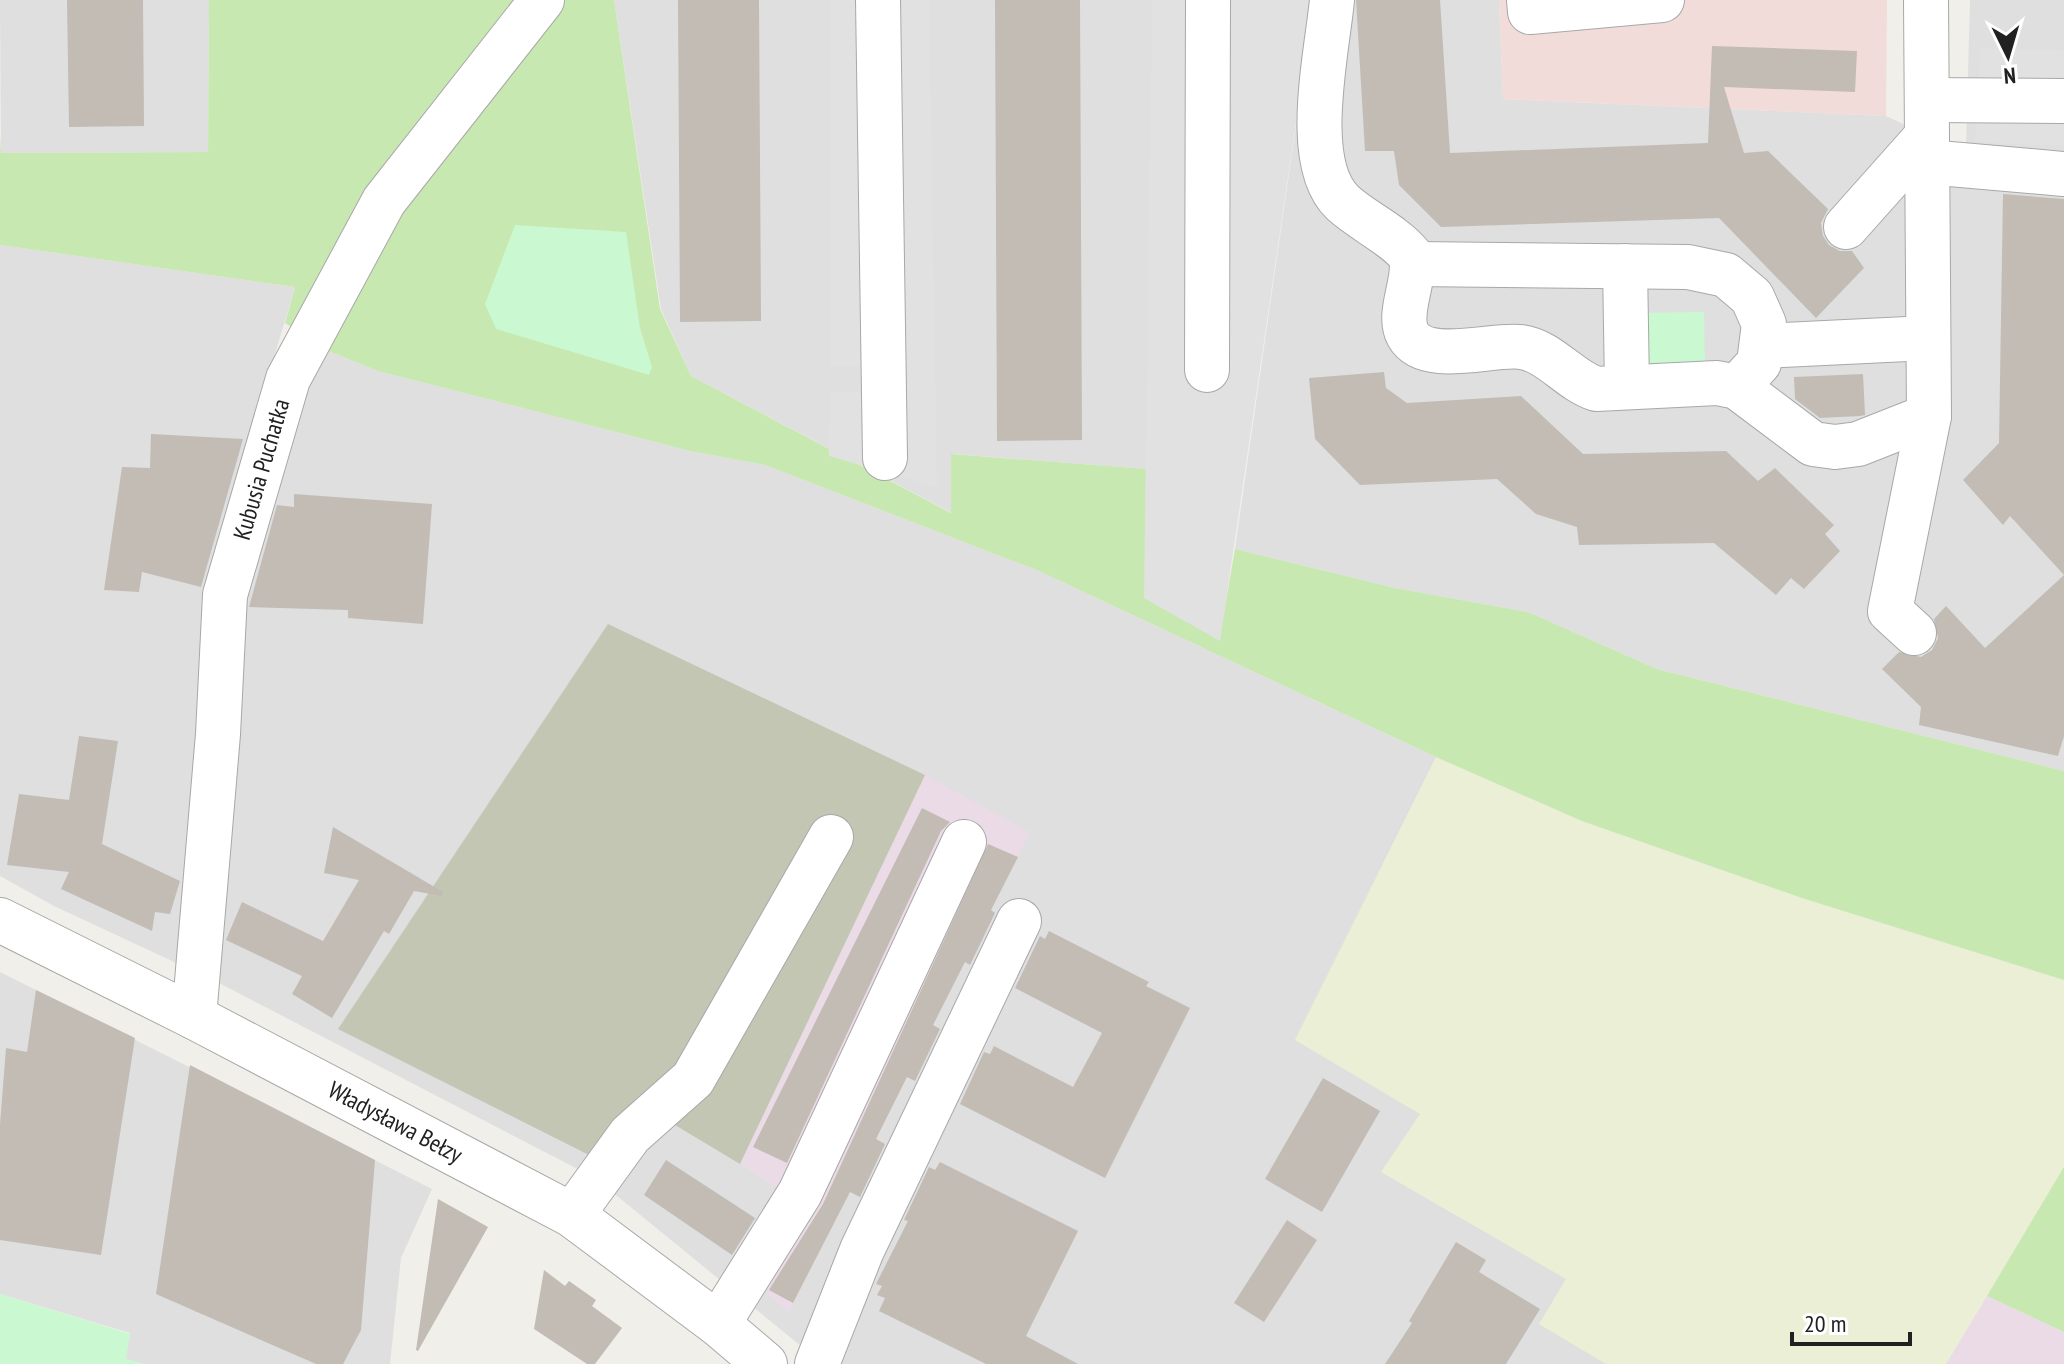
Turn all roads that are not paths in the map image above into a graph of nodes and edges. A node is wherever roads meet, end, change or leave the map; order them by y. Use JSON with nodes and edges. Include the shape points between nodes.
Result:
{"nodes":[{"id":1,"x":542,"y":0,"type":"edge"},
{"id":2,"x":878,"y":0,"type":"edge"},
{"id":3,"x":1208,"y":0,"type":"edge"},
{"id":4,"x":1332,"y":0,"type":"edge"},
{"id":5,"x":1529,"y":0,"type":"edge"},
{"id":6,"x":1662,"y":0,"type":"edge"},
{"id":7,"x":1926,"y":0,"type":"edge"},
{"id":8,"x":2064,"y":101,"type":"edge"},
{"id":9,"x":1927,"y":133,"type":"junction"},
{"id":10,"x":2064,"y":174,"type":"edge"},
{"id":11,"x":1846,"y":227,"type":"dead end"},
{"id":12,"x":1413,"y":264,"type":"junction"},
{"id":13,"x":1625,"y":266,"type":"junction"},
{"id":14,"x":1928,"y":338,"type":"junction"},
{"id":15,"x":1764,"y":346,"type":"junction"},
{"id":16,"x":1207,"y":370,"type":"dead end"},
{"id":17,"x":1627,"y":387,"type":"junction"},
{"id":18,"x":1737,"y":387,"type":"junction"},
{"id":19,"x":1929,"y":416,"type":"junction"},
{"id":20,"x":885,"y":458,"type":"dead end"},
{"id":21,"x":1914,"y":633,"type":"dead end"},
{"id":22,"x":831,"y":837,"type":"dead end"},
{"id":23,"x":964,"y":842,"type":"dead end"},
{"id":24,"x":0,"y":920,"type":"edge"},
{"id":25,"x":1019,"y":921,"type":"dead end"},
{"id":26,"x":194,"y":1017,"type":"junction"},
{"id":27,"x":572,"y":1215,"type":"junction"},
{"id":28,"x":718,"y":1324,"type":"junction"},
{"id":29,"x":765,"y":1364,"type":"edge"},
{"id":30,"x":817,"y":1364,"type":"edge"}],
"edges":[{"from":1,"to":26,"type":"street","name":"Kubusia Puchatka","via":[[384,201],[288,379],[225,595]]},
{"from":2,"to":20,"type":"street"},
{"from":3,"to":16,"type":"street"},
{"from":4,"to":12,"type":"street","via":[[1319,135],[1325,173],[1343,203],[1405,248]]},
{"from":5,"to":6,"type":"street","via":[[1530,12]]},
{"from":7,"to":9,"type":"street"},
{"from":8,"to":9,"type":"street"},
{"from":9,"to":10,"type":"street"},
{"from":9,"to":11,"type":"street"},
{"from":9,"to":14,"type":"street"},
{"from":12,"to":13,"type":"street"},
{"from":12,"to":17,"type":"street","via":[[1405,326],[1421,348],[1437,352],[1521,347],[1540,352],[1581,384],[1596,389]]},
{"from":13,"to":15,"type":"street","via":[[1688,267],[1726,275],[1752,297],[1764,324]]},
{"from":13,"to":17,"type":"street"},
{"from":14,"to":15,"type":"street"},
{"from":14,"to":19,"type":"street"},
{"from":15,"to":18,"type":"street","via":[[1759,363]]},
{"from":17,"to":18,"type":"street"},
{"from":18,"to":19,"type":"street","via":[[1813,444],[1858,444]]},
{"from":19,"to":21,"type":"street","via":[[1890,611]]},
{"from":22,"to":27,"type":"street","via":[[693,1079],[630,1135]]},
{"from":23,"to":28,"type":"street","via":[[800,1193]]},
{"from":24,"to":26,"type":"street","name":"Władysława Bełzy"},
{"from":25,"to":30,"type":"street","via":[[862,1250]]},
{"from":26,"to":27,"type":"street","name":"Władysława Bełzy"},
{"from":27,"to":28,"type":"street","name":"Władysława Bełzy"},
{"from":28,"to":29,"type":"street","name":"Władysława Bełzy"}]}
